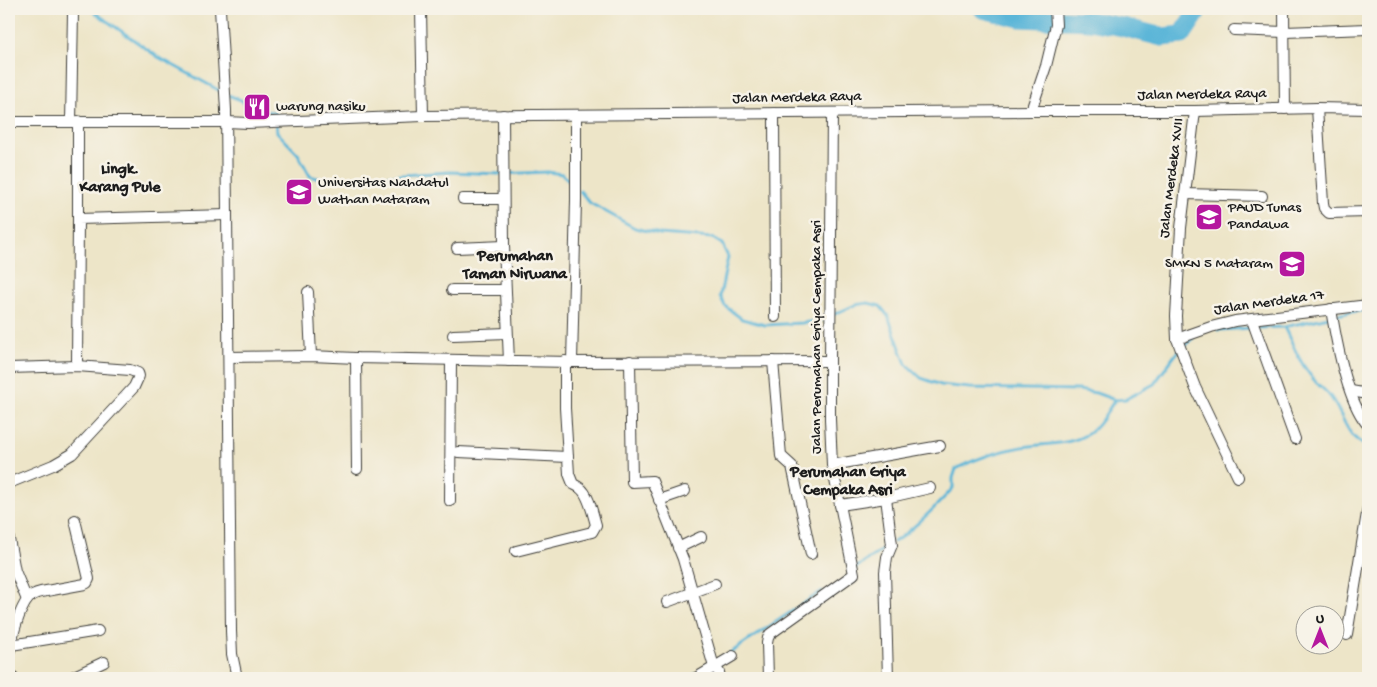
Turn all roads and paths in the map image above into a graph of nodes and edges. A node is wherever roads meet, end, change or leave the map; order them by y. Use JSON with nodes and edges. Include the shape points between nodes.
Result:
{"nodes":[{"id":1,"x":220,"y":9,"type":"edge"},
{"id":2,"x":421,"y":9,"type":"edge"},
{"id":3,"x":1055,"y":9,"type":"edge"},
{"id":4,"x":1284,"y":9,"type":"edge"},
{"id":5,"x":73,"y":12,"type":"dead end"},
{"id":6,"x":1368,"y":29,"type":"edge"},
{"id":7,"x":1234,"y":30,"type":"dead end"},
{"id":8,"x":1285,"y":32,"type":"junction"},
{"id":9,"x":1317,"y":108,"type":"junction"},
{"id":10,"x":1285,"y":109,"type":"junction"},
{"id":11,"x":1368,"y":110,"type":"edge"},
{"id":12,"x":1031,"y":111,"type":"junction"},
{"id":13,"x":1196,"y":111,"type":"junction"},
{"id":14,"x":774,"y":113,"type":"junction"},
{"id":15,"x":832,"y":113,"type":"junction"},
{"id":16,"x":503,"y":115,"type":"junction"},
{"id":17,"x":576,"y":115,"type":"junction"},
{"id":18,"x":423,"y":116,"type":"junction"},
{"id":19,"x":9,"y":122,"type":"edge"},
{"id":20,"x":75,"y":122,"type":"junction"},
{"id":21,"x":227,"y":122,"type":"junction"},
{"id":22,"x":1185,"y":194,"type":"junction"},
{"id":23,"x":1262,"y":196,"type":"dead end"},
{"id":24,"x":463,"y":199,"type":"dead end"},
{"id":25,"x":503,"y":199,"type":"junction"},
{"id":26,"x":1368,"y":212,"type":"edge"},
{"id":27,"x":227,"y":215,"type":"junction"},
{"id":28,"x":78,"y":219,"type":"junction"},
{"id":29,"x":504,"y":246,"type":"junction"},
{"id":30,"x":458,"y":248,"type":"dead end"},
{"id":31,"x":452,"y":290,"type":"dead end"},
{"id":32,"x":505,"y":290,"type":"junction"},
{"id":33,"x":308,"y":292,"type":"dead end"},
{"id":34,"x":1368,"y":305,"type":"edge"},
{"id":35,"x":1332,"y":315,"type":"junction"},
{"id":36,"x":775,"y":317,"type":"dead end"},
{"id":37,"x":1253,"y":325,"type":"junction"},
{"id":38,"x":507,"y":333,"type":"junction"},
{"id":39,"x":453,"y":335,"type":"dead end"},
{"id":40,"x":1178,"y":341,"type":"junction"},
{"id":41,"x":311,"y":356,"type":"junction"},
{"id":42,"x":229,"y":357,"type":"junction"},
{"id":43,"x":356,"y":358,"type":"junction"},
{"id":44,"x":451,"y":360,"type":"junction"},
{"id":45,"x":509,"y":361,"type":"junction"},
{"id":46,"x":568,"y":361,"type":"junction"},
{"id":47,"x":773,"y":361,"type":"junction"},
{"id":48,"x":830,"y":361,"type":"junction"},
{"id":49,"x":630,"y":362,"type":"junction"},
{"id":50,"x":77,"y":366,"type":"junction"},
{"id":51,"x":9,"y":368,"type":"edge"},
{"id":52,"x":1351,"y":391,"type":"junction"},
{"id":53,"x":1368,"y":394,"type":"edge"},
{"id":54,"x":1368,"y":425,"type":"edge"},
{"id":55,"x":1295,"y":439,"type":"dead end"},
{"id":56,"x":940,"y":446,"type":"dead end"},
{"id":57,"x":458,"y":452,"type":"dead end"},
{"id":58,"x":568,"y":457,"type":"junction"},
{"id":59,"x":832,"y":465,"type":"junction"},
{"id":60,"x":357,"y":469,"type":"dead end"},
{"id":61,"x":1238,"y":477,"type":"dead end"},
{"id":62,"x":9,"y":483,"type":"edge"},
{"id":63,"x":930,"y":488,"type":"dead end"},
{"id":64,"x":685,"y":491,"type":"dead end"},
{"id":65,"x":886,"y":498,"type":"junction"},
{"id":66,"x":659,"y":500,"type":"junction"},
{"id":67,"x":450,"y":501,"type":"dead end"},
{"id":68,"x":840,"y":505,"type":"junction"},
{"id":69,"x":1368,"y":507,"type":"edge"},
{"id":70,"x":75,"y":520,"type":"dead end"},
{"id":71,"x":700,"y":537,"type":"dead end"},
{"id":72,"x":9,"y":539,"type":"edge"},
{"id":73,"x":678,"y":548,"type":"junction"},
{"id":74,"x":516,"y":551,"type":"dead end"},
{"id":75,"x":811,"y":554,"type":"dead end"},
{"id":76,"x":12,"y":571,"type":"edge"},
{"id":77,"x":715,"y":584,"type":"dead end"},
{"id":78,"x":692,"y":593,"type":"junction"},
{"id":79,"x":27,"y":600,"type":"junction"},
{"id":80,"x":667,"y":602,"type":"dead end"},
{"id":81,"x":13,"y":619,"type":"edge"},
{"id":82,"x":98,"y":631,"type":"dead end"},
{"id":83,"x":1347,"y":636,"type":"dead end"},
{"id":84,"x":11,"y":644,"type":"junction"},
{"id":85,"x":733,"y":656,"type":"dead end"},
{"id":86,"x":104,"y":662,"type":"dead end"},
{"id":87,"x":714,"y":667,"type":"junction"},
{"id":88,"x":9,"y":671,"type":"edge"},
{"id":89,"x":13,"y":678,"type":"edge"},
{"id":90,"x":70,"y":678,"type":"edge"},
{"id":91,"x":237,"y":678,"type":"edge"},
{"id":92,"x":696,"y":678,"type":"edge"},
{"id":93,"x":720,"y":678,"type":"edge"},
{"id":94,"x":768,"y":678,"type":"edge"},
{"id":95,"x":888,"y":678,"type":"edge"}],
"edges":[{"from":1,"to":21,"type":"street"},
{"from":2,"to":18,"type":"street"},
{"from":3,"to":12,"type":"street","via":[[1056,25]]},
{"from":4,"to":8,"type":"street"},
{"from":5,"to":20,"type":"street"},
{"from":6,"to":8,"type":"street"},
{"from":7,"to":8,"type":"street"},
{"from":8,"to":10,"type":"street"},
{"from":9,"to":10,"type":"street","name":"Jalan Merdeka Raya"},
{"from":9,"to":11,"type":"street","name":"Jalan Merdeka Raya"},
{"from":9,"to":26,"type":"street","via":[[1322,204],[1329,213]]},
{"from":10,"to":13,"type":"street","name":"Jalan Merdeka Raya"},
{"from":12,"to":13,"type":"street","name":"Jalan Merdeka Raya"},
{"from":12,"to":15,"type":"street","name":"Jalan Merdeka Raya"},
{"from":13,"to":22,"type":"street","name":"Jalan Merdeka XVII"},
{"from":14,"to":15,"type":"street","name":"Jalan Merdeka Raya"},
{"from":14,"to":17,"type":"street","name":"Jalan Merdeka Raya"},
{"from":14,"to":36,"type":"street"},
{"from":15,"to":48,"type":"street","name":"Jalan Perumahan Griya Cempaka Asri"},
{"from":16,"to":17,"type":"street","name":"Jalan Merdeka Raya"},
{"from":16,"to":18,"type":"street","name":"Jalan Merdeka Raya"},
{"from":16,"to":25,"type":"street"},
{"from":17,"to":46,"type":"street","via":[[576,200]]},
{"from":18,"to":21,"type":"street","name":"Jalan Merdeka Raya"},
{"from":19,"to":20,"type":"street","name":"Jalan Merdeka Raya"},
{"from":20,"to":21,"type":"street","name":"Jalan Merdeka Raya"},
{"from":20,"to":28,"type":"street"},
{"from":21,"to":27,"type":"street"},
{"from":22,"to":23,"type":"street"},
{"from":22,"to":40,"type":"street","name":"Jalan Merdeka XVII","via":[[1177,283]]},
{"from":24,"to":25,"type":"street"},
{"from":25,"to":29,"type":"street"},
{"from":27,"to":28,"type":"street"},
{"from":27,"to":42,"type":"street"},
{"from":28,"to":50,"type":"street"},
{"from":29,"to":30,"type":"street"},
{"from":29,"to":32,"type":"street"},
{"from":31,"to":32,"type":"street"},
{"from":32,"to":38,"type":"street"},
{"from":33,"to":41,"type":"street"},
{"from":34,"to":35,"type":"street","name":"Jalan Merdeka 17"},
{"from":35,"to":37,"type":"street","name":"Jalan Merdeka 17"},
{"from":35,"to":52,"type":"street"},
{"from":37,"to":40,"type":"street","name":"Jalan Merdeka 17","via":[[1235,321],[1210,327]]},
{"from":37,"to":55,"type":"street"},
{"from":38,"to":39,"type":"street"},
{"from":38,"to":45,"type":"street"},
{"from":40,"to":61,"type":"street","name":"Jalan Merdeka XVII","via":[[1195,386]]},
{"from":41,"to":42,"type":"street"},
{"from":41,"to":43,"type":"street"},
{"from":42,"to":91,"type":"street","via":[[231,631]]},
{"from":43,"to":44,"type":"street"},
{"from":43,"to":60,"type":"street"},
{"from":44,"to":45,"type":"street"},
{"from":44,"to":67,"type":"street"},
{"from":45,"to":46,"type":"street"},
{"from":46,"to":49,"type":"street"},
{"from":46,"to":58,"type":"street","via":[[565,408]]},
{"from":47,"to":48,"type":"street"},
{"from":47,"to":49,"type":"street"},
{"from":47,"to":75,"type":"street","via":[[781,456],[792,466]]},
{"from":48,"to":59,"type":"street","name":"Jalan Perumahan Griya Cempaka Asri"},
{"from":49,"to":66,"type":"street","via":[[632,482],[652,481]]},
{"from":50,"to":51,"type":"street"},
{"from":50,"to":62,"type":"street","via":[[130,370],[139,376],[134,387],[72,454]]},
{"from":52,"to":53,"type":"street"},
{"from":52,"to":54,"type":"street"},
{"from":56,"to":59,"type":"street"},
{"from":57,"to":58,"type":"street"},
{"from":58,"to":74,"type":"street","via":[[572,482],[583,491],[590,504],[595,528],[592,532]]},
{"from":59,"to":68,"type":"street","name":"Jalan Perumahan Griya Cempaka Asri"},
{"from":63,"to":65,"type":"street"},
{"from":64,"to":66,"type":"street"},
{"from":65,"to":68,"type":"street"},
{"from":65,"to":95,"type":"street","via":[[891,540],[885,572]]},
{"from":66,"to":73,"type":"street"},
{"from":68,"to":94,"type":"street","name":"Jalan Perumahan Griya Cempaka Asri","via":[[854,574],[770,634]]},
{"from":69,"to":83,"type":"street"},
{"from":70,"to":79,"type":"street","via":[[89,579],[87,583],[41,592]]},
{"from":71,"to":73,"type":"street"},
{"from":72,"to":76,"type":"street"},
{"from":73,"to":78,"type":"street"},
{"from":76,"to":79,"type":"street"},
{"from":77,"to":78,"type":"street"},
{"from":78,"to":80,"type":"street"},
{"from":78,"to":87,"type":"street"},
{"from":79,"to":81,"type":"street"},
{"from":81,"to":84,"type":"street"},
{"from":82,"to":84,"type":"street"},
{"from":84,"to":88,"type":"street"},
{"from":85,"to":87,"type":"street"},
{"from":86,"to":90,"type":"street"},
{"from":87,"to":92,"type":"street"},
{"from":87,"to":93,"type":"street","via":[[720,672]]},
{"from":88,"to":89,"type":"street"}]}
